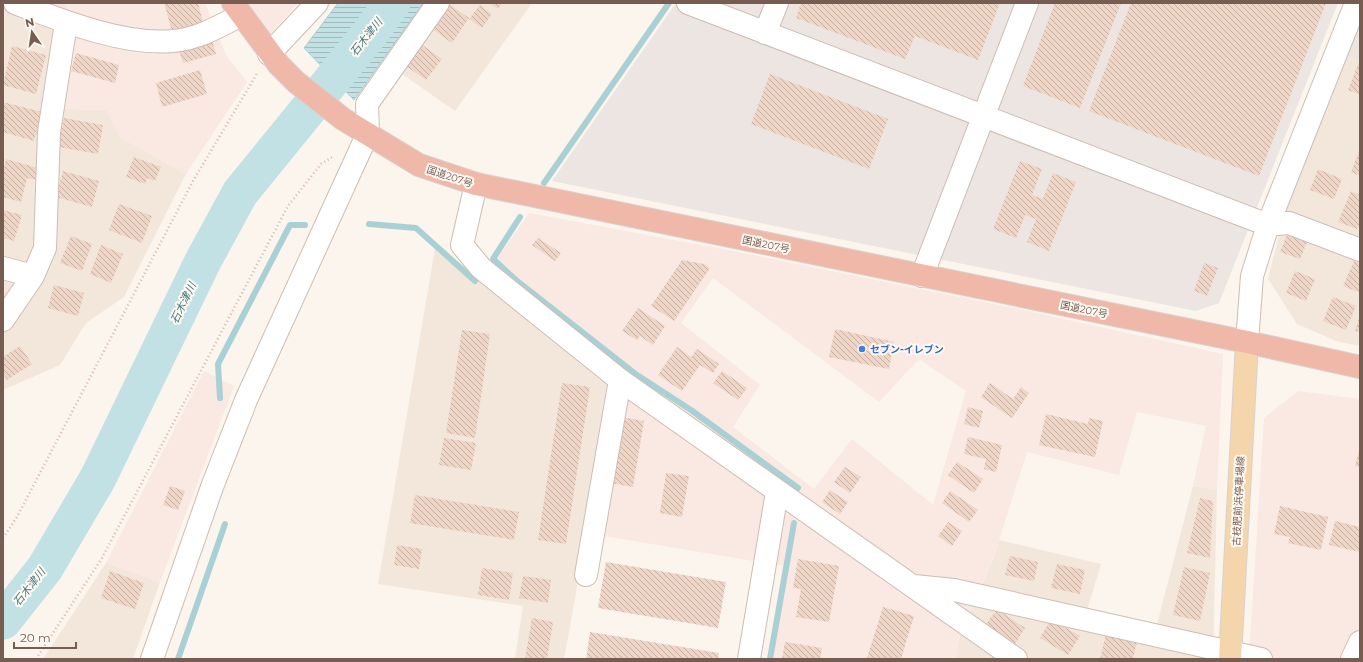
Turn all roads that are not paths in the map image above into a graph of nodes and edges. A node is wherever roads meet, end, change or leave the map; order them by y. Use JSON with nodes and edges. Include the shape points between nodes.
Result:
{"nodes":[{"id":1,"x":14,"y":3,"type":"edge"},
{"id":2,"x":317,"y":3,"type":"edge"},
{"id":3,"x":438,"y":3,"type":"edge"},
{"id":4,"x":688,"y":3,"type":"edge"},
{"id":5,"x":777,"y":3,"type":"edge"},
{"id":6,"x":1027,"y":3,"type":"edge"},
{"id":7,"x":1356,"y":3,"type":"edge"},
{"id":8,"x":237,"y":9,"type":"edge"},
{"id":9,"x":66,"y":23,"type":"junction"},
{"id":10,"x":765,"y":33,"type":"junction"},
{"id":11,"x":274,"y":59,"type":"junction"},
{"id":12,"x":983,"y":116,"type":"junction"},
{"id":13,"x":368,"y":133,"type":"junction"},
{"id":14,"x":476,"y":184,"type":"junction"},
{"id":15,"x":1268,"y":225,"type":"junction"},
{"id":16,"x":1360,"y":250,"type":"edge"},
{"id":17,"x":3,"y":268,"type":"edge"},
{"id":18,"x":33,"y":276,"type":"junction"},
{"id":19,"x":922,"y":276,"type":"junction"},
{"id":20,"x":3,"y":320,"type":"edge"},
{"id":21,"x":1247,"y":342,"type":"junction"},
{"id":22,"x":1360,"y":367,"type":"edge"},
{"id":23,"x":620,"y":380,"type":"junction"},
{"id":24,"x":777,"y":492,"type":"junction"},
{"id":25,"x":586,"y":575,"type":"dead end"},
{"id":26,"x":913,"y":586,"type":"junction"},
{"id":27,"x":1360,"y":642,"type":"edge"},
{"id":28,"x":1230,"y":655,"type":"edge"},
{"id":29,"x":152,"y":659,"type":"edge"},
{"id":30,"x":749,"y":659,"type":"edge"},
{"id":31,"x":1016,"y":659,"type":"edge"},
{"id":32,"x":1261,"y":659,"type":"edge"},
{"id":33,"x":1352,"y":659,"type":"edge"}],
"edges":[{"from":1,"to":9,"type":"street"},
{"from":2,"to":11,"type":"street"},
{"from":3,"to":13,"type":"street","via":[[367,104]]},
{"from":4,"to":10,"type":"street"},
{"from":5,"to":10,"type":"street"},
{"from":6,"to":12,"type":"street"},
{"from":7,"to":15,"type":"street"},
{"from":8,"to":9,"type":"street","via":[[211,31],[174,41],[141,42]]},
{"from":8,"to":11,"type":"highway","name":"国道207号"},
{"from":9,"to":18,"type":"street","via":[[49,132],[45,248]]},
{"from":10,"to":12,"type":"street"},
{"from":11,"to":13,"type":"highway","name":"国道207号","via":[[296,82],[343,119]]},
{"from":12,"to":15,"type":"street"},
{"from":12,"to":19,"type":"street"},
{"from":13,"to":14,"type":"highway","name":"国道207号","via":[[419,165]]},
{"from":13,"to":29,"type":"street","via":[[246,400]]},
{"from":14,"to":19,"type":"highway","name":"国道207号"},
{"from":14,"to":23,"type":"street","via":[[462,245],[481,268]]},
{"from":15,"to":16,"type":"street","via":[[1289,222]]},
{"from":15,"to":21,"type":"street","via":[[1252,276]]},
{"from":17,"to":18,"type":"street"},
{"from":18,"to":20,"type":"street"},
{"from":19,"to":21,"type":"highway","name":"国道207号"},
{"from":21,"to":22,"type":"highway","name":"国道207号"},
{"from":21,"to":28,"type":"main road","name":"古枝肥前浜停車場線"},
{"from":23,"to":24,"type":"street"},
{"from":23,"to":25,"type":"street"},
{"from":24,"to":26,"type":"street"},
{"from":24,"to":30,"type":"street"},
{"from":26,"to":28,"type":"street","via":[[954,590]]},
{"from":26,"to":31,"type":"street"},
{"from":27,"to":33,"type":"street"},
{"from":28,"to":32,"type":"street"}]}
